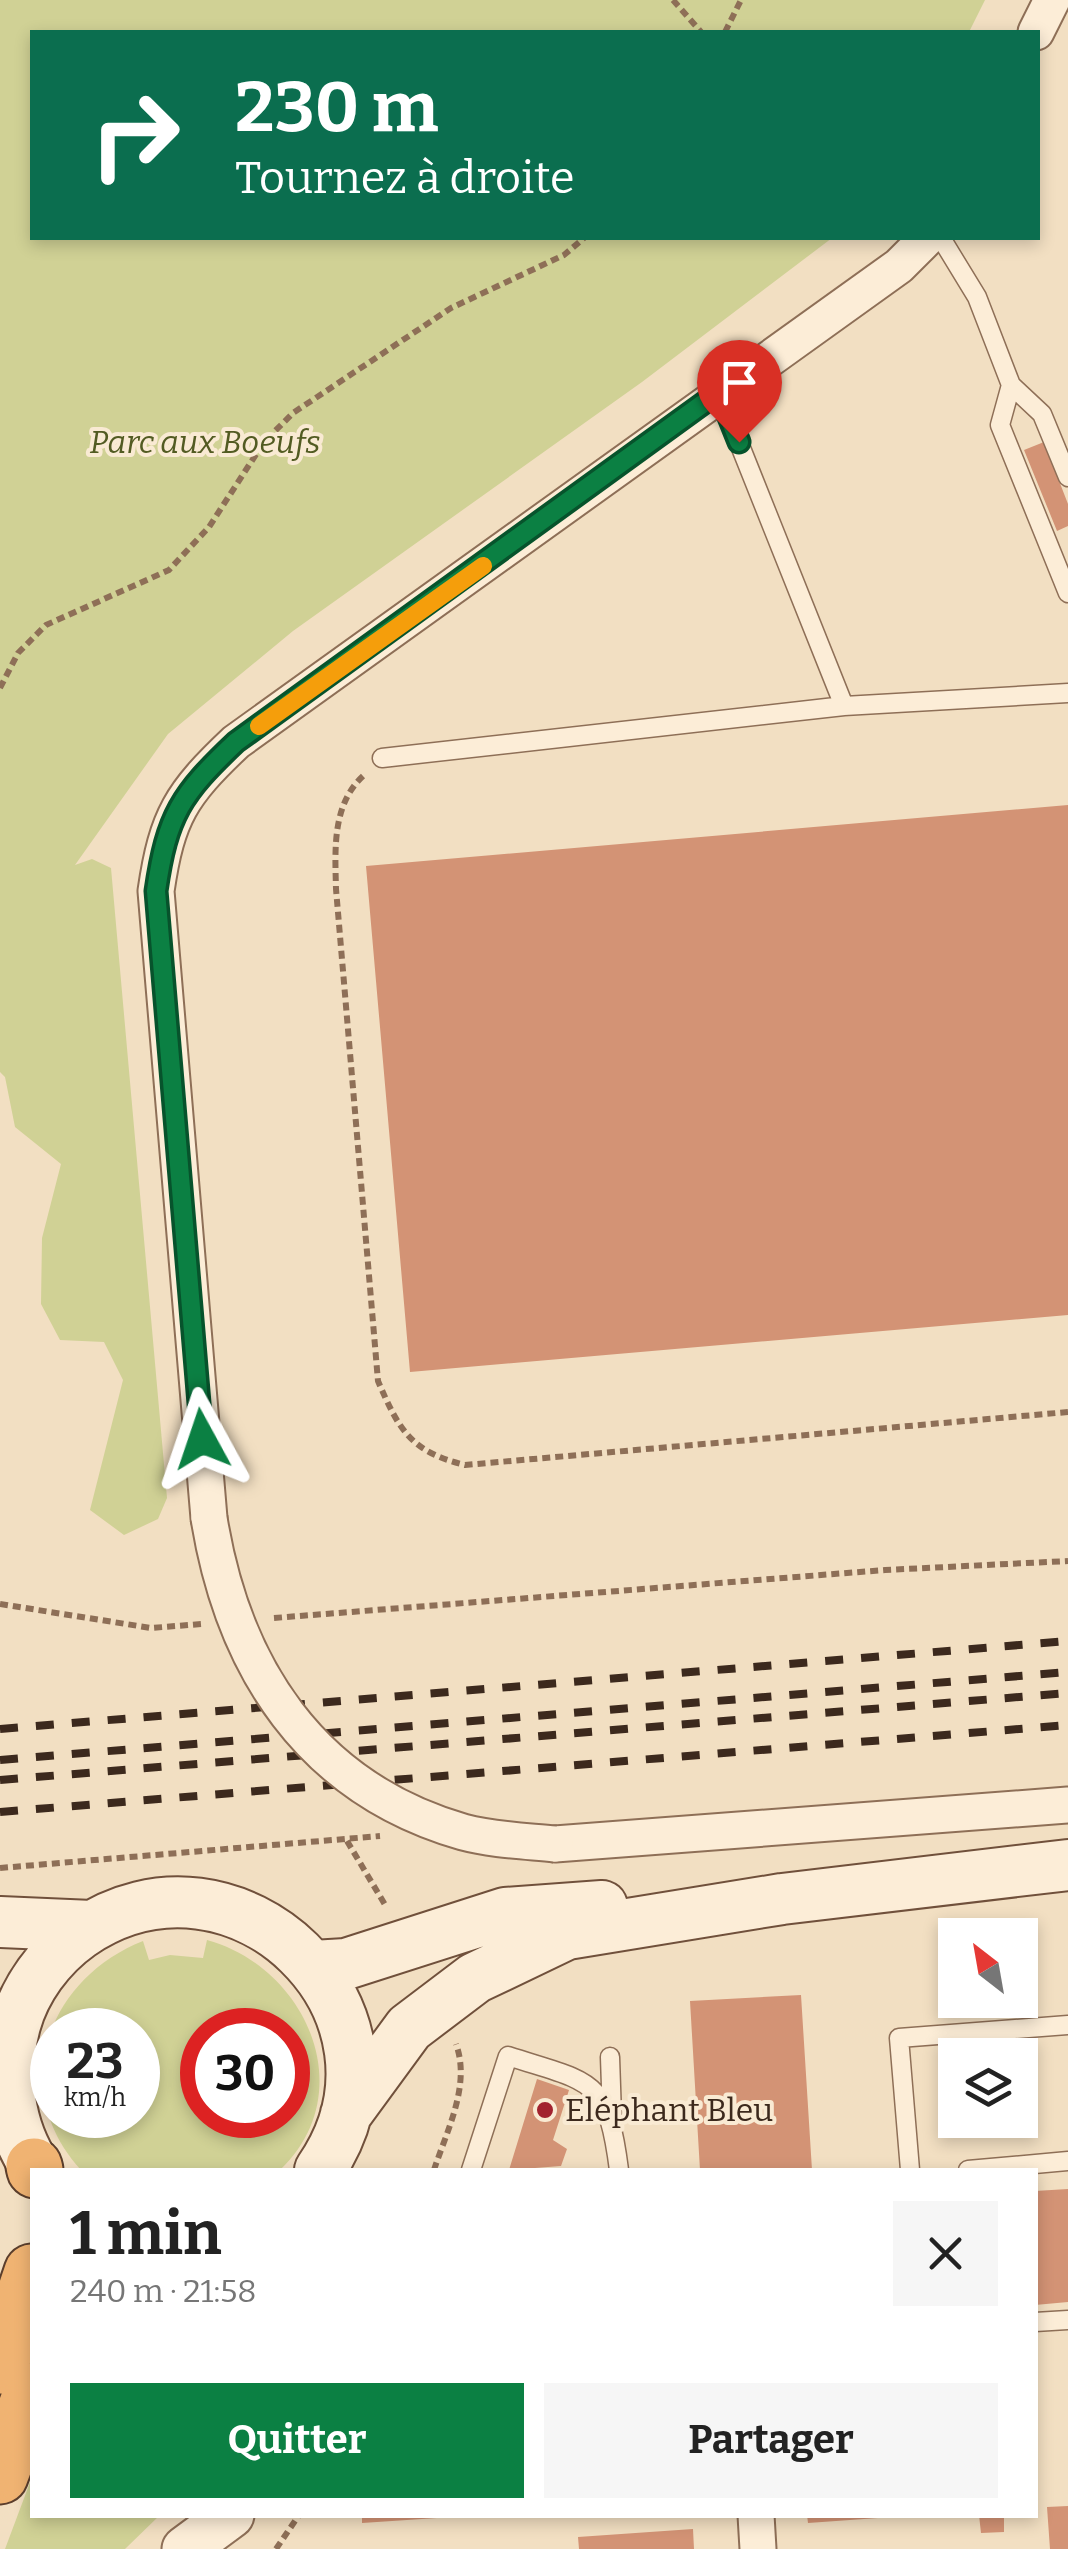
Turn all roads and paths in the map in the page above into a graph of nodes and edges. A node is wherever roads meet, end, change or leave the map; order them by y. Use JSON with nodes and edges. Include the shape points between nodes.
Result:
{"nodes":[{"id":1,"x":673,"y":0,"type":"edge"},
{"id":2,"x":741,"y":0,"type":"edge"},
{"id":3,"x":1052,"y":0,"type":"edge"},
{"id":4,"x":699,"y":30,"type":"edge"},
{"id":5,"x":726,"y":30,"type":"edge"},
{"id":6,"x":1037,"y":30,"type":"edge"},
{"id":7,"x":582,"y":240,"type":"edge"},
{"id":8,"x":924,"y":240,"type":"edge"},
{"id":9,"x":942,"y":240,"type":"edge"},
{"id":10,"x":1011,"y":384,"type":"junction"},
{"id":11,"x":719,"y":392,"type":"junction"},
{"id":12,"x":1068,"y":477,"type":"edge"},
{"id":13,"x":1068,"y":593,"type":"edge"},
{"id":14,"x":0,"y":688,"type":"edge"},
{"id":15,"x":1068,"y":693,"type":"edge"},
{"id":16,"x":844,"y":706,"type":"junction"},
{"id":17,"x":382,"y":758,"type":"joint"},
{"id":18,"x":1068,"y":1412,"type":"edge"},
{"id":19,"x":1068,"y":1561,"type":"edge"},
{"id":20,"x":0,"y":1604,"type":"edge"},
{"id":21,"x":268,"y":1619,"type":"dead end"},
{"id":22,"x":209,"y":1623,"type":"dead end"},
{"id":23,"x":1068,"y":1806,"type":"edge"},
{"id":24,"x":1068,"y":1864,"type":"edge"},
{"id":25,"x":782,"y":1899,"type":"junction"},
{"id":26,"x":0,"y":1922,"type":"edge"},
{"id":27,"x":92,"y":1926,"type":"junction"},
{"id":28,"x":313,"y":1966,"type":"junction"},
{"id":29,"x":1068,"y":2025,"type":"edge"},
{"id":30,"x":5,"y":2039,"type":"edge"},
{"id":31,"x":610,"y":2057,"type":"dead end"},
{"id":32,"x":612,"y":2117,"type":"junction"},
{"id":33,"x":332,"y":2153,"type":"edge"},
{"id":34,"x":1068,"y":2161,"type":"edge"},
{"id":35,"x":35,"y":2168,"type":"edge"},
{"id":36,"x":472,"y":2168,"type":"edge"},
{"id":37,"x":618,"y":2168,"type":"edge"},
{"id":38,"x":910,"y":2168,"type":"edge"},
{"id":39,"x":990,"y":2168,"type":"edge"},
{"id":40,"x":30,"y":2278,"type":"edge"},
{"id":41,"x":1068,"y":2320,"type":"edge"},
{"id":42,"x":1038,"y":2322,"type":"edge"},
{"id":43,"x":0,"y":2366,"type":"edge"},
{"id":44,"x":30,"y":2396,"type":"edge"},
{"id":45,"x":0,"y":2476,"type":"edge"},
{"id":46,"x":190,"y":2518,"type":"edge"},
{"id":47,"x":227,"y":2518,"type":"edge"},
{"id":48,"x":297,"y":2518,"type":"edge"},
{"id":49,"x":756,"y":2518,"type":"edge"},
{"id":50,"x":152,"y":2549,"type":"edge"},
{"id":51,"x":185,"y":2549,"type":"edge"},
{"id":52,"x":276,"y":2549,"type":"edge"},
{"id":53,"x":758,"y":2549,"type":"edge"}],
"edges":[{"from":1,"to":4,"type":"path"},
{"from":2,"to":5,"type":"path"},
{"from":3,"to":6,"type":"street"},
{"from":7,"to":14,"type":"path","via":[[564,256],[451,308],[293,412],[264,442],[209,528],[169,570],[46,625],[18,653]]},
{"from":8,"to":11,"type":"street","via":[[898,266]]},
{"from":9,"to":10,"type":"lane","via":[[977,297]]},
{"from":10,"to":12,"type":"lane","via":[[1042,414]]},
{"from":10,"to":13,"type":"lane","via":[[1000,426]]},
{"from":11,"to":16,"type":"lane"},
{"from":11,"to":23,"type":"street","bridge":true,"via":[[236,742],[191,785],[164,837],[156,891],[218,1571],[240,1638],[271,1692],[312,1742],[363,1784],[464,1832],[554,1844]]},
{"from":15,"to":16,"type":"lane"},
{"from":16,"to":17,"type":"lane"},
{"from":17,"to":18,"type":"path","via":[[352,786],[334,833],[336,889],[378,1381],[407,1437],[432,1456],[465,1464]]},
{"from":19,"to":21,"type":"path"},
{"from":20,"to":22,"type":"path","via":[[151,1628]]},
{"from":24,"to":25,"type":"main road"},
{"from":25,"to":28,"type":"main road","via":[[505,1913],[346,1964]]},
{"from":25,"to":33,"type":"main road","via":[[567,1934],[475,1978],[409,2028]]},
{"from":26,"to":27,"type":"main road"},
{"from":27,"to":28,"type":"main road","via":[[149,1905],[210,1905],[267,1926]]},
{"from":27,"to":30,"type":"main road","via":[[47,1964]]},
{"from":28,"to":33,"type":"main road","via":[[343,2021],[350,2052]]},
{"from":29,"to":38,"type":"lane","via":[[899,2038]]},
{"from":30,"to":35,"type":"main road","via":[[10,2108]]},
{"from":31,"to":32,"type":"lane"},
{"from":32,"to":36,"type":"lane","via":[[586,2081],[508,2056]]},
{"from":32,"to":37,"type":"lane"},
{"from":34,"to":39,"type":"lane"},
{"from":40,"to":43,"type":"highway"},
{"from":41,"to":42,"type":"lane"},
{"from":44,"to":45,"type":"highway"},
{"from":46,"to":50,"type":"street"},
{"from":47,"to":51,"type":"street"},
{"from":48,"to":52,"type":"path"},
{"from":49,"to":53,"type":"street"}]}
